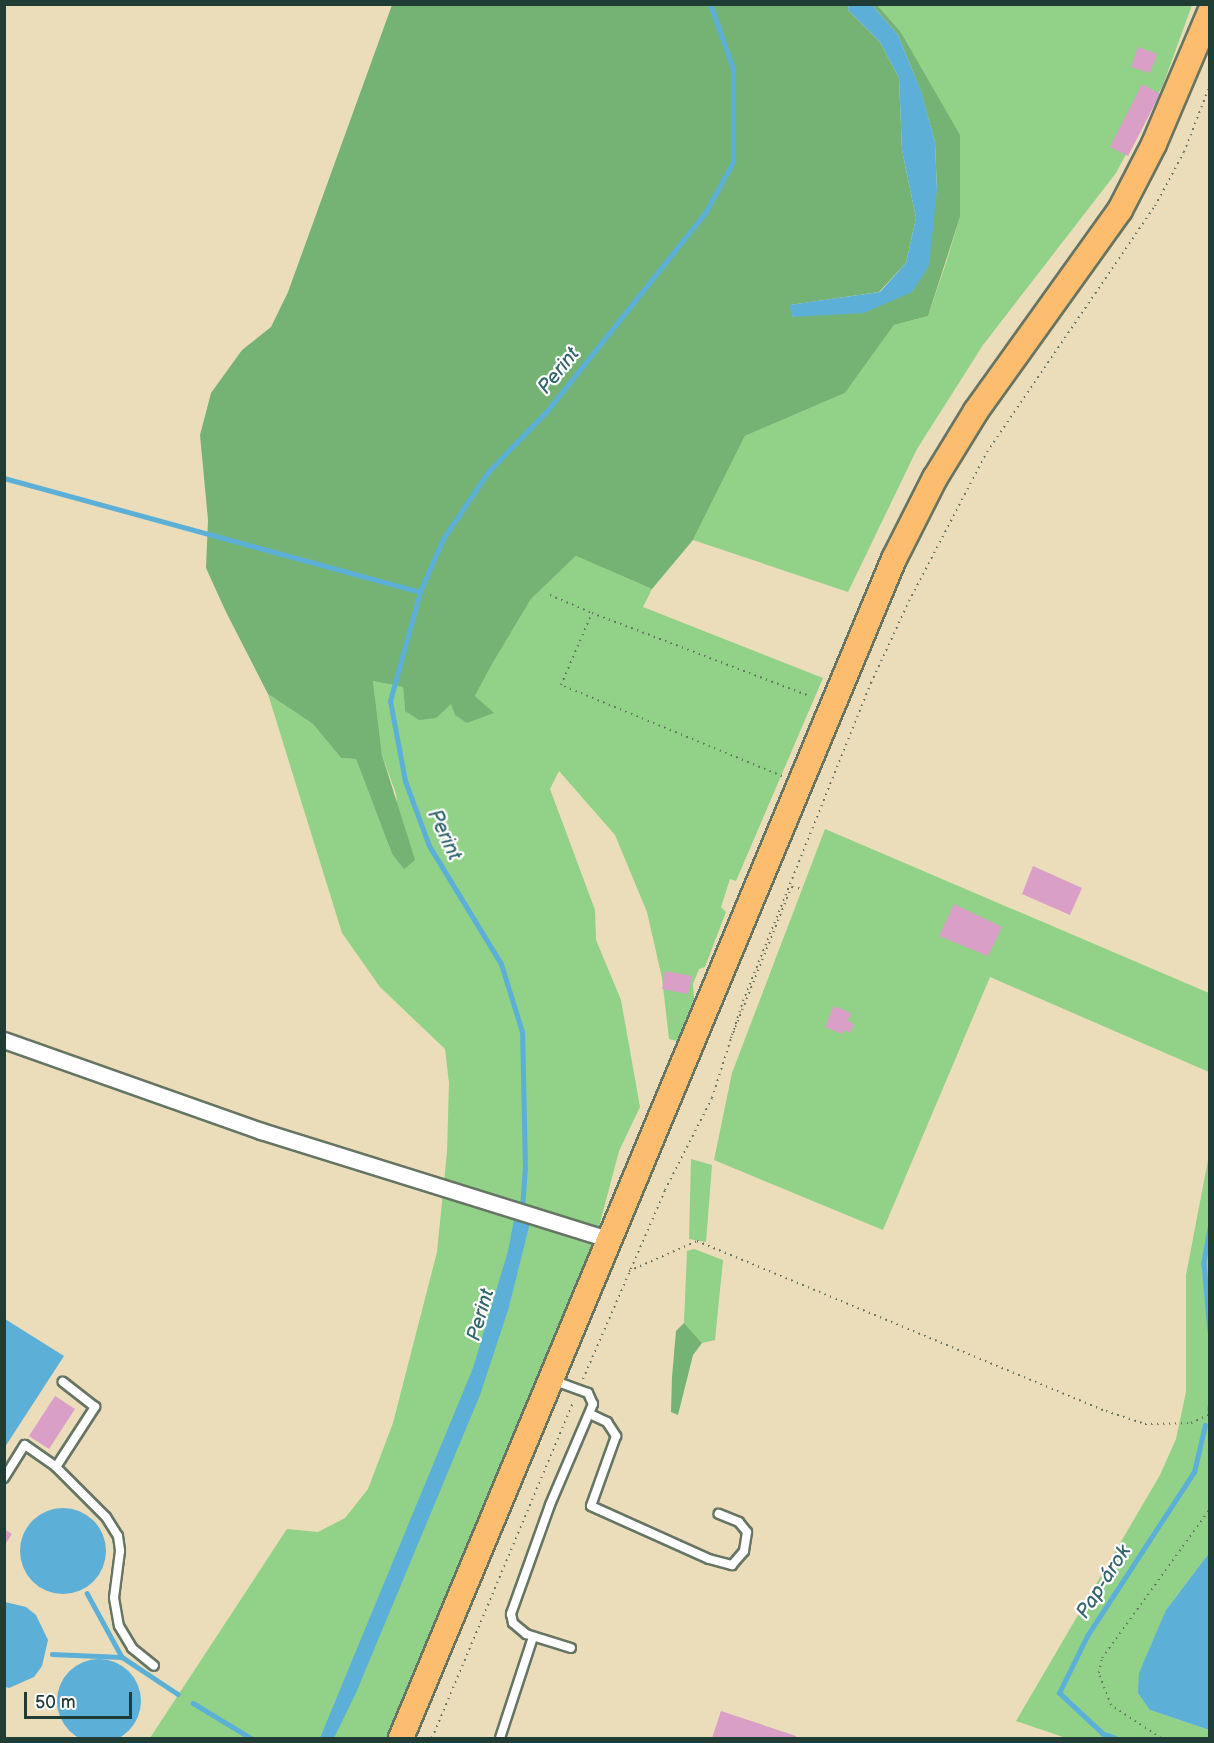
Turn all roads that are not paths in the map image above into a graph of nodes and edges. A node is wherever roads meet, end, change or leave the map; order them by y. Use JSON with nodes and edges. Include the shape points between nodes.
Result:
{"nodes":[{"id":1,"x":1209,"y":12,"type":"edge"},
{"id":2,"x":4,"y":1040,"type":"edge"},
{"id":3,"x":610,"y":1240,"type":"junction"},
{"id":4,"x":553,"y":1380,"type":"junction"},
{"id":5,"x":63,"y":1382,"type":"dead end"},
{"id":6,"x":590,"y":1414,"type":"junction"},
{"id":7,"x":56,"y":1467,"type":"junction"},
{"id":8,"x":4,"y":1478,"type":"edge"},
{"id":9,"x":719,"y":1514,"type":"dead end"},
{"id":10,"x":533,"y":1636,"type":"junction"},
{"id":11,"x":571,"y":1648,"type":"dead end"},
{"id":12,"x":154,"y":1666,"type":"dead end"},
{"id":13,"x":401,"y":1738,"type":"edge"},
{"id":14,"x":500,"y":1738,"type":"edge"}],
"edges":[{"from":1,"to":3,"type":"main road","via":[[1154,144],[1120,210],[973,417],[935,478],[894,560]]},
{"from":2,"to":3,"type":"street","via":[[261,1131]]},
{"from":3,"to":4,"type":"main road"},
{"from":4,"to":6,"type":"lane","via":[[592,1398]]},
{"from":4,"to":13,"type":"main road"},
{"from":5,"to":7,"type":"lane","via":[[95,1407]]},
{"from":6,"to":9,"type":"lane","via":[[607,1422],[616,1436],[591,1506],[709,1559],[732,1565],[744,1551],[747,1532],[740,1522]]},
{"from":6,"to":10,"type":"lane","via":[[550,1505],[513,1606],[513,1623]]},
{"from":7,"to":8,"type":"lane","via":[[25,1445]]},
{"from":7,"to":12,"type":"lane","via":[[113,1526],[120,1551],[114,1598],[119,1626],[132,1648]]},
{"from":10,"to":11,"type":"lane"},
{"from":10,"to":14,"type":"lane"}]}
